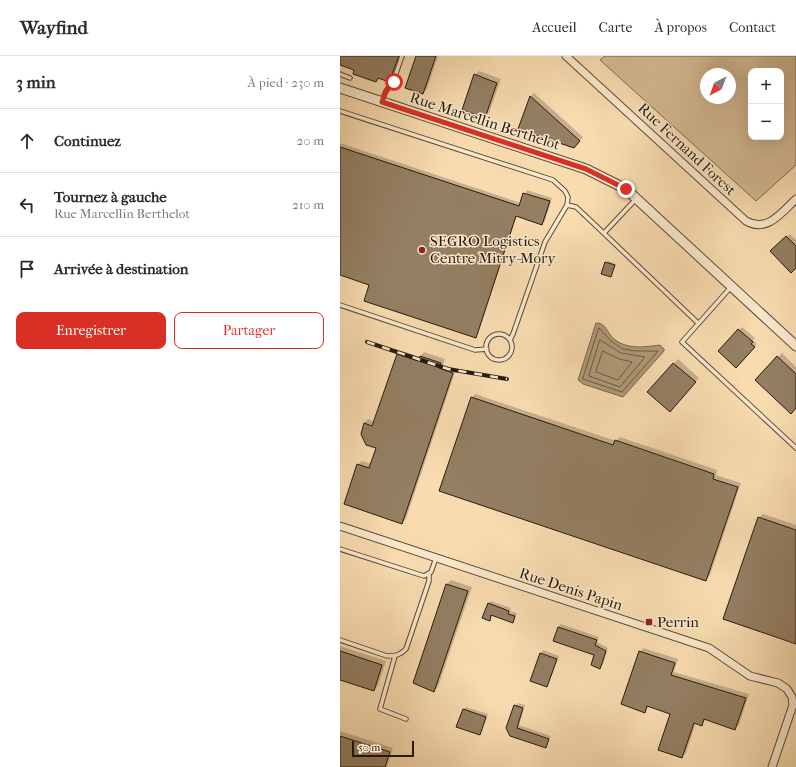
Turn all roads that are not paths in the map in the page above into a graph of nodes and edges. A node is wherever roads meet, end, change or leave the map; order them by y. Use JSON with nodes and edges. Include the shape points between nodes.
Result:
{"nodes":[{"id":1,"x":402,"y":56,"type":"edge"},
{"id":2,"x":566,"y":56,"type":"edge"},
{"id":3,"x":340,"y":74,"type":"edge"},
{"id":4,"x":350,"y":78,"type":"dead end"},
{"id":5,"x":340,"y":88,"type":"edge"},
{"id":6,"x":382,"y":102,"type":"junction"},
{"id":7,"x":340,"y":110,"type":"edge"},
{"id":8,"x":636,"y":198,"type":"junction"},
{"id":9,"x":796,"y":199,"type":"edge"},
{"id":10,"x":567,"y":205,"type":"junction"},
{"id":11,"x":604,"y":233,"type":"junction"},
{"id":12,"x":731,"y":287,"type":"junction"},
{"id":13,"x":340,"y":305,"type":"edge"},
{"id":14,"x":698,"y":323,"type":"junction"},
{"id":15,"x":510,"y":340,"type":"junction"},
{"id":16,"x":796,"y":346,"type":"edge"},
{"id":17,"x":487,"y":349,"type":"junction"},
{"id":18,"x":796,"y":448,"type":"edge"},
{"id":19,"x":340,"y":526,"type":"edge"},
{"id":20,"x":340,"y":549,"type":"edge"},
{"id":21,"x":436,"y":558,"type":"junction"},
{"id":22,"x":429,"y":574,"type":"junction"},
{"id":23,"x":340,"y":640,"type":"edge"},
{"id":24,"x":395,"y":656,"type":"junction"},
{"id":25,"x":406,"y":719,"type":"dead end"},
{"id":26,"x":772,"y":767,"type":"edge"}],
"edges":[{"from":1,"to":6,"type":"lane","via":[[394,82],[386,91]]},
{"from":2,"to":9,"type":"street","name":"Rue Fernand Forest","via":[[746,221],[767,224]]},
{"from":3,"to":4,"type":"lane"},
{"from":5,"to":6,"type":"street","name":"Rue Marcellin Berthelot"},
{"from":6,"to":8,"type":"street","name":"Rue Marcellin Berthelot","via":[[586,169],[620,186]]},
{"from":7,"to":10,"type":"lane","via":[[553,180],[565,191],[568,197]]},
{"from":8,"to":11,"type":"lane"},
{"from":8,"to":12,"type":"street","name":"Rue Marcellin Berthelot"},
{"from":10,"to":11,"type":"lane","via":[[576,207]]},
{"from":10,"to":15,"type":"lane","via":[[545,242]]},
{"from":11,"to":14,"type":"lane"},
{"from":12,"to":14,"type":"lane"},
{"from":12,"to":16,"type":"street","name":"Rue Marcellin Berthelot"},
{"from":13,"to":17,"type":"lane","via":[[475,350]]},
{"from":14,"to":18,"type":"lane","via":[[682,342]]},
{"from":15,"to":17,"type":"lane","via":[[500,334],[493,336],[487,341]]},
{"from":15,"to":17,"type":"lane","via":[[511,350],[502,359],[490,356]]},
{"from":19,"to":21,"type":"street","name":"Rue Denis Papin"},
{"from":20,"to":22,"type":"lane","via":[[424,576]]},
{"from":21,"to":22,"type":"lane"},
{"from":21,"to":26,"type":"street","name":"Rue Denis Papin","via":[[709,648],[750,676],[787,689],[792,697],[793,706]]},
{"from":22,"to":24,"type":"lane","via":[[429,581],[406,649]]},
{"from":23,"to":24,"type":"lane","via":[[387,656]]},
{"from":24,"to":25,"type":"lane","via":[[380,709]]}]}
